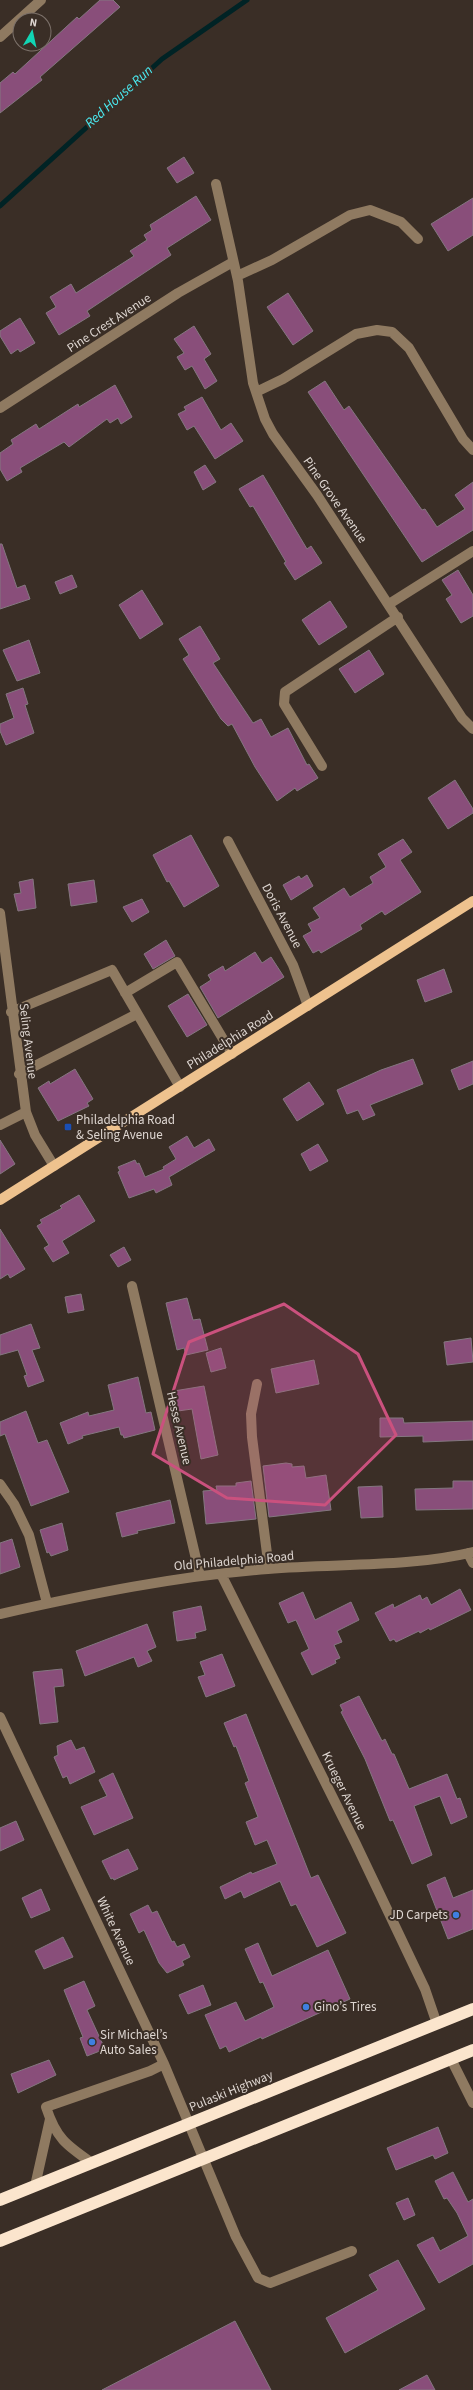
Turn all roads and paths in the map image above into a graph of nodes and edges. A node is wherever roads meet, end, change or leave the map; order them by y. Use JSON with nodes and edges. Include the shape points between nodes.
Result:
{"nodes":[{"id":1,"x":41,"y":0,"type":"edge"},
{"id":2,"x":0,"y":36,"type":"edge"},
{"id":3,"x":216,"y":184,"type":"dead end"},
{"id":4,"x":418,"y":239,"type":"dead end"},
{"id":5,"x":233,"y":262,"type":"junction"},
{"id":6,"x":237,"y":276,"type":"junction"},
{"id":7,"x":256,"y":392,"type":"junction"},
{"id":8,"x":0,"y":408,"type":"edge"},
{"id":9,"x":473,"y":450,"type":"edge"},
{"id":10,"x":473,"y":551,"type":"edge"},
{"id":11,"x":389,"y":604,"type":"junction"},
{"id":12,"x":398,"y":616,"type":"junction"},
{"id":13,"x":473,"y":729,"type":"edge"},
{"id":14,"x":322,"y":766,"type":"dead end"},
{"id":15,"x":228,"y":842,"type":"dead end"},
{"id":16,"x":473,"y":901,"type":"edge"},
{"id":17,"x":0,"y":913,"type":"edge"},
{"id":18,"x":4,"y":989,"type":"edge"},
{"id":19,"x":125,"y":993,"type":"junction"},
{"id":20,"x":308,"y":1006,"type":"junction"},
{"id":21,"x":11,"y":1012,"type":"junction"},
{"id":22,"x":137,"y":1014,"type":"junction"},
{"id":23,"x":232,"y":1054,"type":"junction"},
{"id":24,"x":19,"y":1074,"type":"junction"},
{"id":25,"x":180,"y":1087,"type":"junction"},
{"id":26,"x":26,"y":1112,"type":"junction"},
{"id":27,"x":0,"y":1125,"type":"edge"},
{"id":28,"x":54,"y":1166,"type":"junction"},
{"id":29,"x":0,"y":1200,"type":"edge"},
{"id":30,"x":132,"y":1286,"type":"dead end"},
{"id":31,"x":257,"y":1384,"type":"dead end"},
{"id":32,"x":0,"y":1484,"type":"edge"},
{"id":33,"x":470,"y":1552,"type":"edge"},
{"id":34,"x":473,"y":1563,"type":"edge"},
{"id":35,"x":269,"y":1569,"type":"junction"},
{"id":36,"x":221,"y":1574,"type":"junction"},
{"id":37,"x":200,"y":1576,"type":"junction"},
{"id":38,"x":47,"y":1603,"type":"junction"},
{"id":39,"x":0,"y":1614,"type":"edge"},
{"id":40,"x":0,"y":1717,"type":"edge"},
{"id":41,"x":473,"y":2009,"type":"edge"},
{"id":42,"x":437,"y":2024,"type":"junction"},
{"id":43,"x":473,"y":2050,"type":"edge"},
{"id":44,"x":451,"y":2059,"type":"junction"},
{"id":45,"x":164,"y":2064,"type":"junction"},
{"id":46,"x":473,"y":2103,"type":"edge"},
{"id":47,"x":50,"y":2120,"type":"junction"},
{"id":48,"x":189,"y":2124,"type":"junction"},
{"id":49,"x":203,"y":2159,"type":"junction"},
{"id":50,"x":92,"y":2163,"type":"junction"},
{"id":51,"x":35,"y":2186,"type":"junction"},
{"id":52,"x":0,"y":2200,"type":"edge"},
{"id":53,"x":0,"y":2241,"type":"edge"},
{"id":54,"x":352,"y":2250,"type":"dead end"}],
"edges":[{"from":1,"to":2,"type":"street"},
{"from":3,"to":5,"type":"street","name":"Pine Grove Avenue"},
{"from":4,"to":6,"type":"street","via":[[401,222],[370,210],[350,215],[272,260]]},
{"from":5,"to":6,"type":"street","name":"Pine Grove Avenue"},
{"from":5,"to":8,"type":"street","name":"Pine Crest Avenue","via":[[178,293]]},
{"from":6,"to":7,"type":"street","name":"Pine Grove Avenue"},
{"from":7,"to":9,"type":"street","via":[[356,334],[377,330],[392,332],[409,348],[463,439]]},
{"from":7,"to":11,"type":"street","name":"Pine Grove Avenue","via":[[272,434],[317,495]]},
{"from":10,"to":11,"type":"street"},
{"from":11,"to":12,"type":"street","name":"Pine Grove Avenue"},
{"from":12,"to":13,"type":"street","name":"Pine Grove Avenue","via":[[462,718]]},
{"from":12,"to":14,"type":"street","via":[[285,692],[284,704]]},
{"from":15,"to":20,"type":"street","name":"Doris Avenue","via":[[294,965]]},
{"from":16,"to":20,"type":"main road","name":"Philadelphia Road"},
{"from":17,"to":18,"type":"street","name":"Seling Avenue"},
{"from":18,"to":21,"type":"street","name":"Seling Avenue"},
{"from":19,"to":21,"type":"street","via":[[112,970]]},
{"from":19,"to":22,"type":"street"},
{"from":19,"to":23,"type":"street","via":[[177,962]]},
{"from":20,"to":23,"type":"main road","name":"Philadelphia Road"},
{"from":21,"to":24,"type":"street","name":"Seling Avenue"},
{"from":22,"to":24,"type":"street"},
{"from":22,"to":25,"type":"street"},
{"from":23,"to":25,"type":"main road","name":"Philadelphia Road"},
{"from":24,"to":26,"type":"street","name":"Seling Avenue"},
{"from":25,"to":28,"type":"main road","name":"Philadelphia Road"},
{"from":26,"to":27,"type":"street"},
{"from":26,"to":28,"type":"street","name":"Seling Avenue","via":[[35,1135]]},
{"from":28,"to":29,"type":"main road","name":"Philadelphia Road"},
{"from":30,"to":37,"type":"street","name":"Hesse Avenue"},
{"from":31,"to":35,"type":"street","via":[[251,1414],[252,1437]]},
{"from":32,"to":38,"type":"street","via":[[14,1504],[29,1535]]},
{"from":33,"to":34,"type":"street"},
{"from":33,"to":35,"type":"street","name":"Old Philadelphia Road","via":[[374,1564]]},
{"from":35,"to":36,"type":"street","name":"Old Philadelphia Road"},
{"from":36,"to":37,"type":"street","name":"Old Philadelphia Road"},
{"from":36,"to":42,"type":"street","name":"Krueger Avenue","via":[[355,1842],[425,1989]]},
{"from":37,"to":38,"type":"street","name":"Old Philadelphia Road","via":[[117,1588]]},
{"from":38,"to":39,"type":"street","name":"Old Philadelphia Road"},
{"from":40,"to":45,"type":"street","name":"White Avenue"},
{"from":41,"to":42,"type":"highway","name":"Pulaski Highway"},
{"from":42,"to":48,"type":"highway","name":"Pulaski Highway"},
{"from":43,"to":44,"type":"highway"},
{"from":44,"to":46,"type":"street"},
{"from":44,"to":49,"type":"highway"},
{"from":45,"to":47,"type":"street","via":[[46,2107]]},
{"from":45,"to":48,"type":"street","name":"White Avenue"},
{"from":47,"to":50,"type":"street","via":[[63,2142]]},
{"from":47,"to":51,"type":"street"},
{"from":48,"to":49,"type":"street","name":"White Avenue"},
{"from":48,"to":50,"type":"highway","name":"Pulaski Highway"},
{"from":49,"to":53,"type":"highway"},
{"from":49,"to":54,"type":"street","name":"White Avenue","via":[[236,2237],[258,2278],[270,2283]]},
{"from":50,"to":51,"type":"highway","name":"Pulaski Highway"},
{"from":51,"to":52,"type":"highway","name":"Pulaski Highway"}]}
